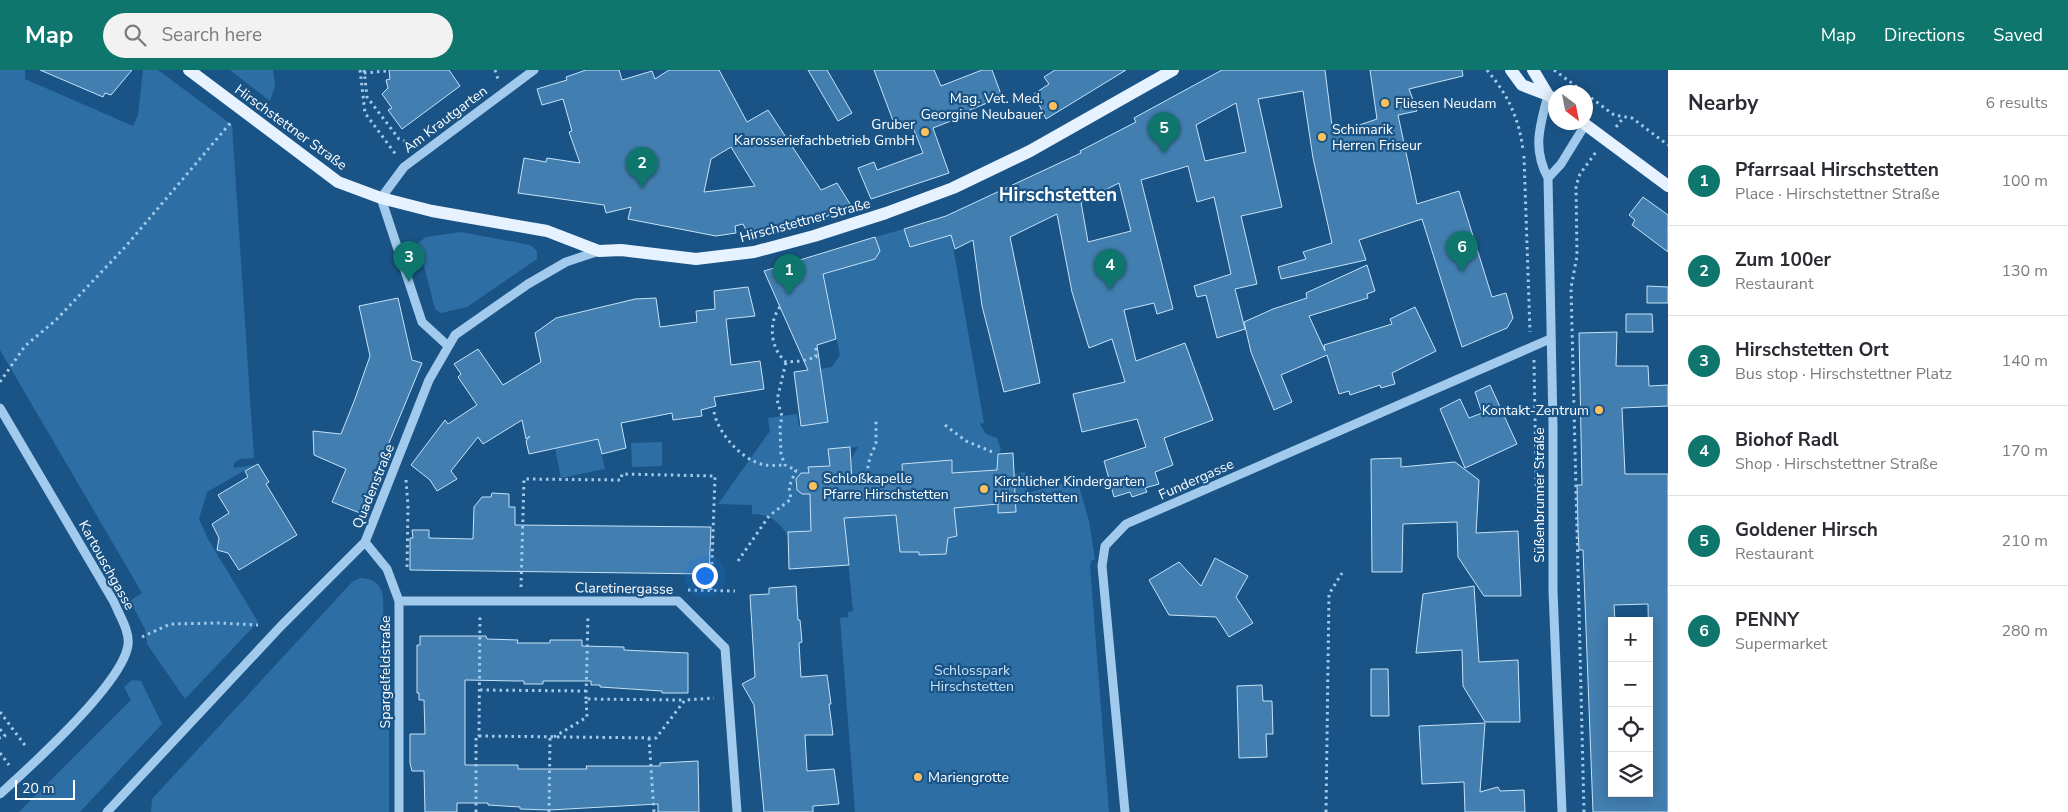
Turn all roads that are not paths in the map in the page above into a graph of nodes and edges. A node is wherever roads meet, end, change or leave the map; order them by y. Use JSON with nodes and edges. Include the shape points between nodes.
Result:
{"nodes":[{"id":1,"x":189,"y":70,"type":"edge"},
{"id":2,"x":534,"y":70,"type":"edge"},
{"id":3,"x":1173,"y":70,"type":"edge"},
{"id":4,"x":1511,"y":70,"type":"edge"},
{"id":5,"x":1533,"y":70,"type":"edge"},
{"id":6,"x":1548,"y":92,"type":"edge"},
{"id":7,"x":1548,"y":96,"type":"edge"},
{"id":8,"x":1548,"y":108,"type":"edge"},
{"id":9,"x":1581,"y":130,"type":"edge"},
{"id":10,"x":1592,"y":130,"type":"edge"},
{"id":11,"x":1548,"y":178,"type":"junction"},
{"id":12,"x":1668,"y":186,"type":"edge"},
{"id":13,"x":382,"y":198,"type":"junction"},
{"id":14,"x":599,"y":251,"type":"junction"},
{"id":15,"x":1550,"y":339,"type":"junction"},
{"id":16,"x":447,"y":344,"type":"junction"},
{"id":17,"x":0,"y":408,"type":"edge"},
{"id":18,"x":365,"y":542,"type":"junction"},
{"id":19,"x":399,"y":601,"type":"junction"},
{"id":20,"x":0,"y":794,"type":"edge"},
{"id":21,"x":107,"y":812,"type":"edge"},
{"id":22,"x":399,"y":812,"type":"edge"},
{"id":23,"x":737,"y":812,"type":"edge"},
{"id":24,"x":1125,"y":812,"type":"edge"},
{"id":25,"x":1562,"y":812,"type":"edge"}],
"edges":[{"from":1,"to":13,"type":"main road","name":"Hirschstettner Straße","via":[[338,182]]},
{"from":2,"to":13,"type":"street","name":"Am Krautgarten","via":[[404,167]]},
{"from":3,"to":14,"type":"main road","name":"Hirschstettner Straße","via":[[992,170],[886,213],[814,236],[754,252],[696,259],[621,250]]},
{"from":4,"to":7,"type":"main road","via":[[1522,85]]},
{"from":5,"to":6,"type":"main road"},
{"from":8,"to":11,"type":"street","name":"Süßenbrunner Straße","via":[[1539,131],[1541,164]]},
{"from":9,"to":11,"type":"street","via":[[1561,164]]},
{"from":10,"to":12,"type":"main road"},
{"from":11,"to":15,"type":"street","name":"Süßenbrunner Straße"},
{"from":13,"to":14,"type":"main road","name":"Hirschstettner Straße","via":[[432,211],[547,231]]},
{"from":13,"to":16,"type":"street","via":[[422,322]]},
{"from":14,"to":16,"type":"street","name":"Quadenstraße","via":[[566,262],[528,284],[465,326]]},
{"from":15,"to":24,"type":"street","name":"Fundergasse","via":[[1126,524],[1105,546],[1102,566]]},
{"from":15,"to":25,"type":"street","name":"Süßenbrunner Straße","via":[[1554,426],[1553,591]]},
{"from":16,"to":18,"type":"street","name":"Quadenstraße","via":[[429,380]]},
{"from":17,"to":20,"type":"street","name":"Kartouschgasse","via":[[109,594],[122,620],[128,643],[118,670],[106,685],[62,734]]},
{"from":18,"to":19,"type":"street","name":"Spargelfeldstraße","via":[[387,569]]},
{"from":18,"to":21,"type":"street","name":"Quadenstraße","via":[[274,633]]},
{"from":19,"to":22,"type":"street","name":"Spargelfeldstraße"},
{"from":19,"to":23,"type":"street","name":"Claretinergasse","via":[[678,601],[725,648]]}]}
